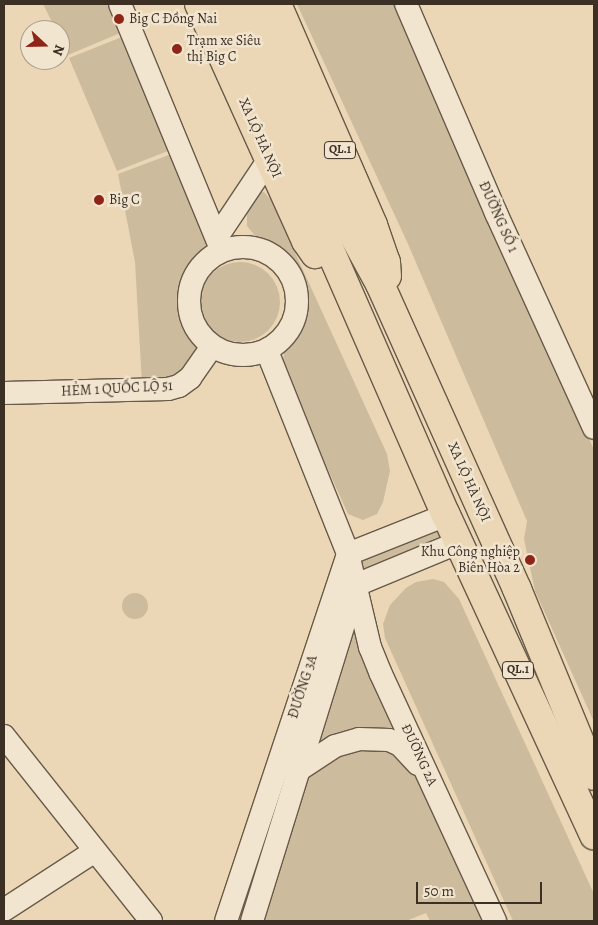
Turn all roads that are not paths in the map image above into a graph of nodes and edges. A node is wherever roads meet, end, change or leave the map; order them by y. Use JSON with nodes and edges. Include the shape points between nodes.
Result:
{"nodes":[{"id":1,"x":120,"y":4,"type":"edge"},
{"id":2,"x":199,"y":4,"type":"edge"},
{"id":3,"x":227,"y":4,"type":"edge"},
{"id":4,"x":251,"y":4,"type":"edge"},
{"id":5,"x":277,"y":4,"type":"edge"},
{"id":6,"x":406,"y":4,"type":"edge"},
{"id":7,"x":269,"y":159,"type":"junction"},
{"id":8,"x":220,"y":244,"type":"junction"},
{"id":9,"x":388,"y":300,"type":"junction"},
{"id":10,"x":360,"y":318,"type":"junction"},
{"id":11,"x":212,"y":346,"type":"junction"},
{"id":12,"x":267,"y":351,"type":"junction"},
{"id":13,"x":4,"y":393,"type":"edge"},
{"id":14,"x":594,"y":428,"type":"edge"},
{"id":15,"x":446,"y":515,"type":"junction"},
{"id":16,"x":460,"y":542,"type":"junction"},
{"id":17,"x":348,"y":554,"type":"junction"},
{"id":18,"x":356,"y":585,"type":"junction"},
{"id":19,"x":4,"y":736,"type":"edge"},
{"id":20,"x":298,"y":771,"type":"junction"},
{"id":21,"x":594,"y":776,"type":"edge"},
{"id":22,"x":431,"y":779,"type":"junction"},
{"id":23,"x":594,"y":835,"type":"edge"},
{"id":24,"x":95,"y":851,"type":"junction"},
{"id":25,"x":4,"y":910,"type":"edge"},
{"id":26,"x":150,"y":921,"type":"edge"},
{"id":27,"x":226,"y":921,"type":"edge"},
{"id":28,"x":252,"y":921,"type":"edge"},
{"id":29,"x":495,"y":921,"type":"edge"}],
"edges":[{"from":1,"to":8,"type":"street"},
{"from":2,"to":7,"type":"highway","name":"XA LỘ HÀ NỘI","number":"QL.1"},
{"from":3,"to":10,"type":"highway","name":"XA LỘ HÀ NỘI","number":"QL.1"},
{"from":4,"to":9,"type":"highway","name":"XA LỘ HÀ NỘI","number":"QL.1","via":[[350,229]]},
{"from":5,"to":9,"type":"highway","name":"XA LỘ HÀ NỘI","number":"QL.1","via":[[373,225],[386,262]]},
{"from":6,"to":14,"type":"street","name":"ĐƯỜNG SỐ 1"},
{"from":7,"to":8,"type":"street"},
{"from":7,"to":10,"type":"highway","name":"XA LỘ HÀ NỘI","number":"QL.1","via":[[306,241]]},
{"from":8,"to":11,"type":"street","via":[[197,272],[190,287],[188,304],[200,335]]},
{"from":8,"to":12,"type":"street","via":[[259,249],[276,257],[288,270],[296,288],[297,306],[292,324],[282,340]]},
{"from":9,"to":21,"type":"highway","name":"XA LỘ HÀ NỘI","number":"QL.1","via":[[517,589]]},
{"from":10,"to":15,"type":"highway","name":"XA LỘ HÀ NỘI","number":"QL.1"},
{"from":11,"to":12,"type":"street","via":[[239,356]]},
{"from":11,"to":13,"type":"street","name":"HẺM 1 QUỐC LỘ 51","via":[[190,378],[168,390]]},
{"from":12,"to":17,"type":"street"},
{"from":15,"to":16,"type":"highway","number":"QL.1"},
{"from":15,"to":17,"type":"street"},
{"from":16,"to":18,"type":"street"},
{"from":16,"to":23,"type":"highway","number":"QL.1"},
{"from":17,"to":18,"type":"street","name":"ĐƯỜNG 2A"},
{"from":17,"to":27,"type":"street","name":"ĐƯỜNG 3A"},
{"from":18,"to":20,"type":"street","name":"ĐƯỜNG 3A"},
{"from":18,"to":22,"type":"street","name":"ĐƯỜNG 2A","via":[[370,647]]},
{"from":19,"to":24,"type":"street"},
{"from":20,"to":22,"type":"street","via":[[335,746],[378,738],[400,745]]},
{"from":20,"to":28,"type":"street","name":"ĐƯỜNG 3A"},
{"from":22,"to":29,"type":"street","name":"ĐƯỜNG 2A"},
{"from":24,"to":25,"type":"street"},
{"from":24,"to":26,"type":"street"}]}
